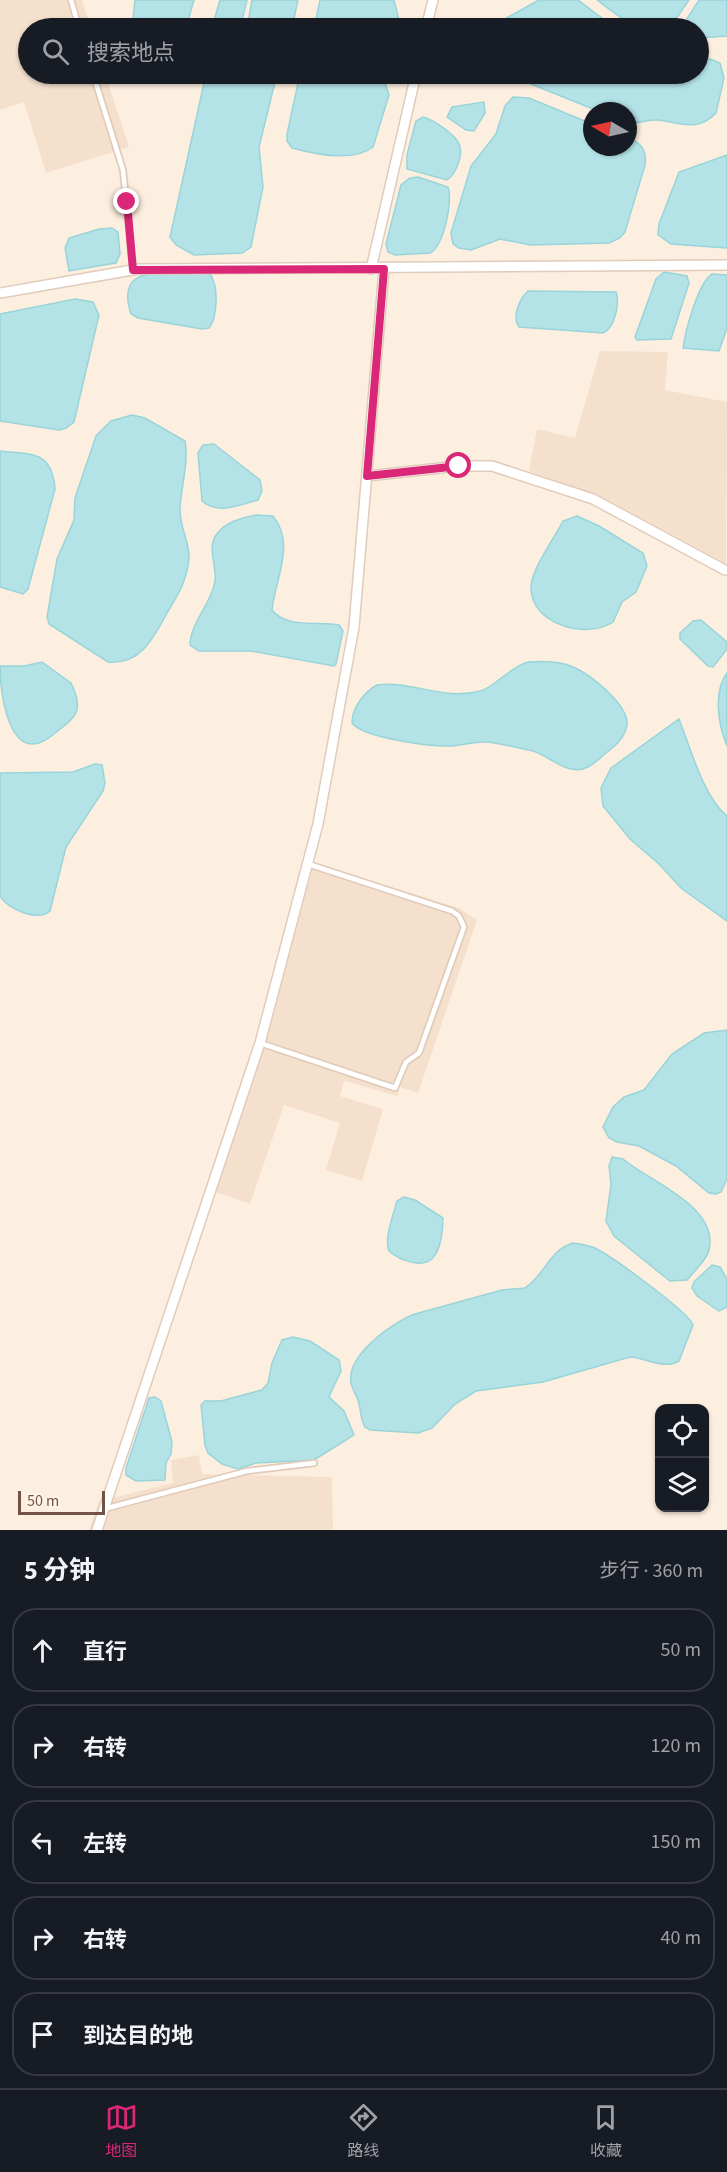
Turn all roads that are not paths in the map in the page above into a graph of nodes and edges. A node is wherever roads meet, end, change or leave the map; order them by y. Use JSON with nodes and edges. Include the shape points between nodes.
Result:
{"nodes":[{"id":1,"x":71,"y":0,"type":"edge"},
{"id":2,"x":433,"y":0,"type":"edge"},
{"id":3,"x":76,"y":18,"type":"edge"},
{"id":4,"x":428,"y":18,"type":"edge"},
{"id":5,"x":96,"y":84,"type":"edge"},
{"id":6,"x":414,"y":84,"type":"edge"},
{"id":7,"x":727,"y":265,"type":"edge"},
{"id":8,"x":371,"y":269,"type":"junction"},
{"id":9,"x":384,"y":269,"type":"junction"},
{"id":10,"x":133,"y":270,"type":"junction"},
{"id":11,"x":0,"y":292,"type":"edge"},
{"id":12,"x":367,"y":476,"type":"junction"},
{"id":13,"x":725,"y":570,"type":"dead end"},
{"id":14,"x":308,"y":864,"type":"junction"},
{"id":15,"x":260,"y":1043,"type":"junction"},
{"id":16,"x":314,"y":1463,"type":"dead end"},
{"id":17,"x":104,"y":1509,"type":"junction"},
{"id":18,"x":97,"y":1530,"type":"edge"}],
"edges":[{"from":1,"to":3,"type":"lane"},
{"from":2,"to":4,"type":"street"},
{"from":5,"to":10,"type":"lane","via":[[123,170]]},
{"from":6,"to":8,"type":"street"},
{"from":7,"to":9,"type":"street"},
{"from":8,"to":9,"type":"street"},
{"from":8,"to":10,"type":"street"},
{"from":9,"to":12,"type":"street"},
{"from":10,"to":11,"type":"street"},
{"from":12,"to":13,"type":"street","via":[[492,466],[593,499]]},
{"from":12,"to":14,"type":"street","via":[[350,657]]},
{"from":14,"to":15,"type":"street"},
{"from":14,"to":15,"type":"lane","via":[[452,911],[464,927],[419,1053],[406,1062],[395,1088]]},
{"from":15,"to":17,"type":"street"},
{"from":16,"to":17,"type":"lane","via":[[247,1471]]},
{"from":17,"to":18,"type":"street"}]}
